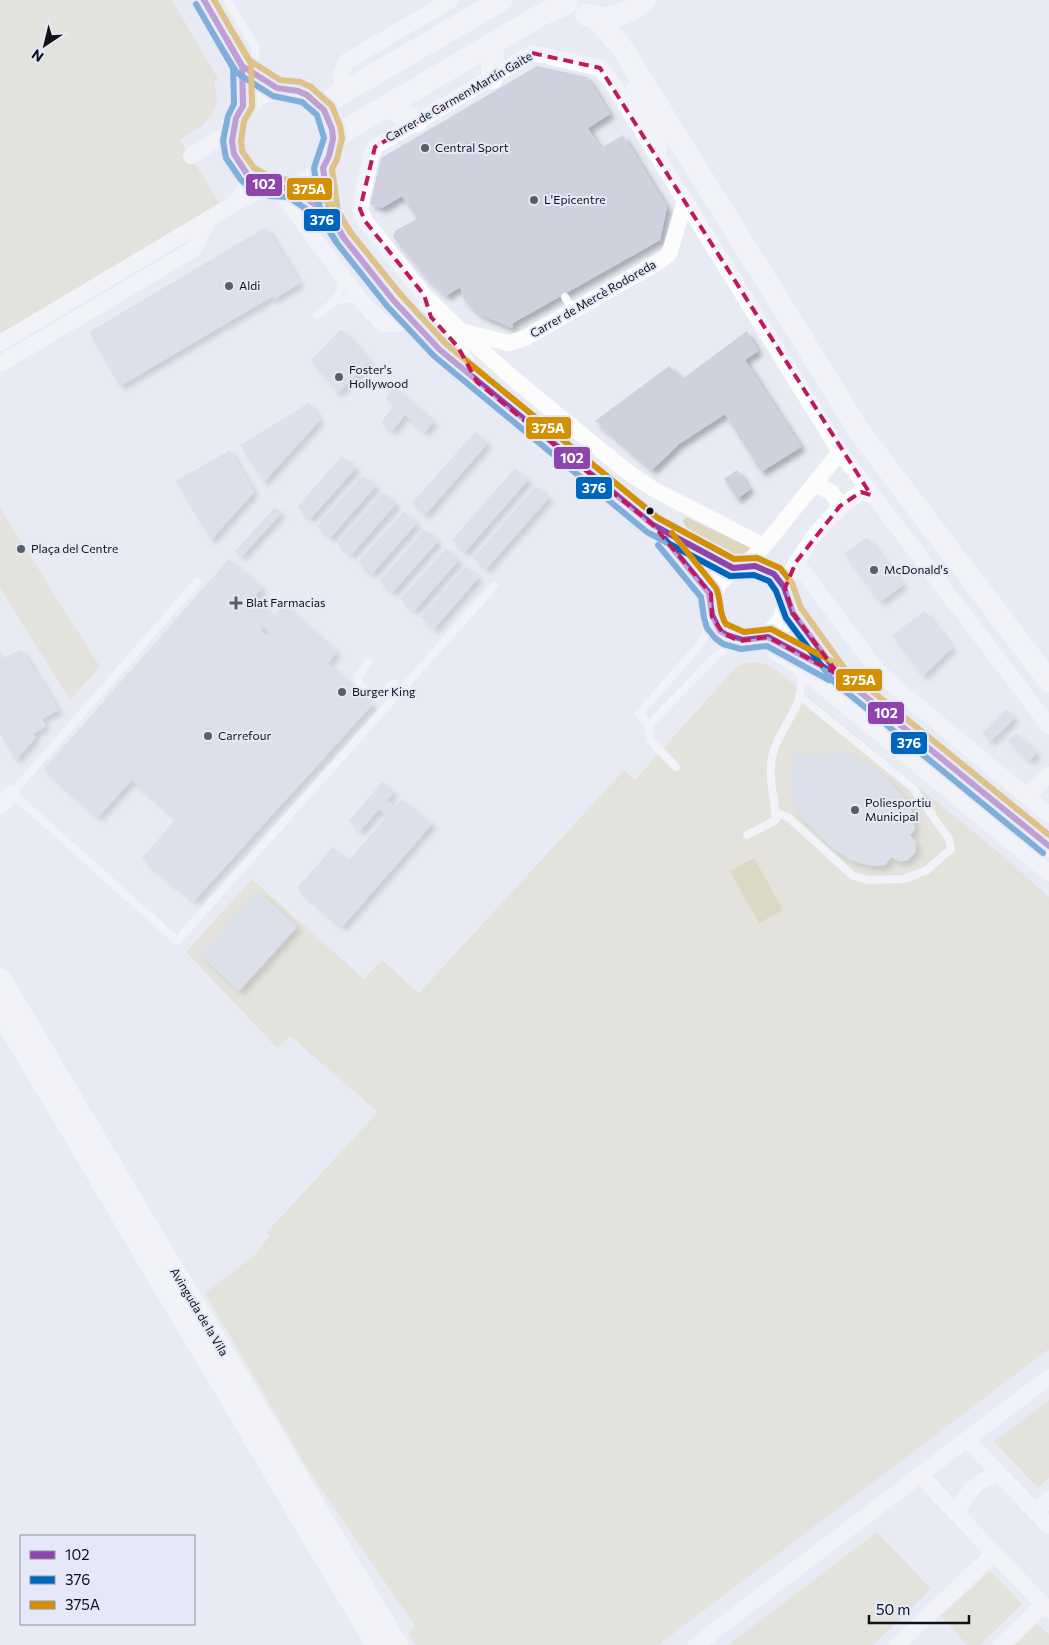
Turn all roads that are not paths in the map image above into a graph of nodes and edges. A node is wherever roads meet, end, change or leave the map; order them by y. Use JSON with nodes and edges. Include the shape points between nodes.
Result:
{"nodes":[{"id":1,"x":204,"y":0,"type":"edge"},
{"id":2,"x":227,"y":0,"type":"edge"},
{"id":3,"x":452,"y":0,"type":"edge"},
{"id":4,"x":502,"y":0,"type":"edge"},
{"id":5,"x":564,"y":2,"type":"edge"},
{"id":6,"x":638,"y":6,"type":"edge"},
{"id":7,"x":596,"y":18,"type":"junction"},
{"id":8,"x":494,"y":43,"type":"junction"},
{"id":9,"x":620,"y":45,"type":"junction"},
{"id":10,"x":248,"y":69,"type":"junction"},
{"id":11,"x":640,"y":77,"type":"junction"},
{"id":12,"x":492,"y":78,"type":"junction"},
{"id":13,"x":277,"y":88,"type":"junction"},
{"id":14,"x":343,"y":93,"type":"junction"},
{"id":15,"x":243,"y":106,"type":"junction"},
{"id":16,"x":320,"y":106,"type":"junction"},
{"id":17,"x":385,"y":106,"type":"junction"},
{"id":18,"x":417,"y":121,"type":"junction"},
{"id":19,"x":232,"y":130,"type":"junction"},
{"id":20,"x":333,"y":140,"type":"junction"},
{"id":21,"x":191,"y":156,"type":"dead end"},
{"id":22,"x":658,"y":157,"type":"junction"},
{"id":23,"x":323,"y":168,"type":"junction"},
{"id":24,"x":247,"y":174,"type":"junction"},
{"id":25,"x":279,"y":188,"type":"junction"},
{"id":26,"x":685,"y":201,"type":"junction"},
{"id":27,"x":237,"y":202,"type":"junction"},
{"id":28,"x":330,"y":215,"type":"junction"},
{"id":29,"x":208,"y":220,"type":"junction"},
{"id":30,"x":346,"y":279,"type":"junction"},
{"id":31,"x":424,"y":295,"type":"junction"},
{"id":32,"x":357,"y":296,"type":"junction"},
{"id":33,"x":565,"y":296,"type":"dead end"},
{"id":34,"x":334,"y":302,"type":"junction"},
{"id":35,"x":574,"y":311,"type":"junction"},
{"id":36,"x":316,"y":315,"type":"dead end"},
{"id":37,"x":414,"y":323,"type":"junction"},
{"id":38,"x":462,"y":332,"type":"junction"},
{"id":39,"x":0,"y":343,"type":"edge"},
{"id":40,"x":0,"y":364,"type":"edge"},
{"id":41,"x":477,"y":382,"type":"junction"},
{"id":42,"x":840,"y":452,"type":"junction"},
{"id":43,"x":814,"y":484,"type":"junction"},
{"id":44,"x":871,"y":495,"type":"junction"},
{"id":45,"x":840,"y":506,"type":"junction"},
{"id":46,"x":653,"y":525,"type":"junction"},
{"id":47,"x":764,"y":546,"type":"junction"},
{"id":48,"x":796,"y":562,"type":"junction"},
{"id":49,"x":739,"y":566,"type":"junction"},
{"id":50,"x":197,"y":582,"type":"dead end"},
{"id":51,"x":494,"y":586,"type":"dead end"},
{"id":52,"x":710,"y":594,"type":"junction"},
{"id":53,"x":786,"y":596,"type":"junction"},
{"id":54,"x":712,"y":617,"type":"junction"},
{"id":55,"x":756,"y":640,"type":"junction"},
{"id":56,"x":369,"y":662,"type":"dead end"},
{"id":57,"x":839,"y":675,"type":"junction"},
{"id":58,"x":1049,"y":681,"type":"edge"},
{"id":59,"x":393,"y":683,"type":"dead end"},
{"id":60,"x":811,"y":685,"type":"junction"},
{"id":61,"x":800,"y":696,"type":"junction"},
{"id":62,"x":649,"y":725,"type":"junction"},
{"id":63,"x":1049,"y":726,"type":"edge"},
{"id":64,"x":676,"y":767,"type":"dead end"},
{"id":65,"x":1049,"y":775,"type":"edge"},
{"id":66,"x":12,"y":793,"type":"junction"},
{"id":67,"x":1030,"y":798,"type":"junction"},
{"id":68,"x":0,"y":807,"type":"edge"},
{"id":69,"x":776,"y":814,"type":"junction"},
{"id":70,"x":1049,"y":816,"type":"edge"},
{"id":71,"x":747,"y":835,"type":"dead end"},
{"id":72,"x":1049,"y":846,"type":"edge"},
{"id":73,"x":1049,"y":873,"type":"edge"},
{"id":74,"x":0,"y":979,"type":"edge"},
{"id":75,"x":0,"y":1010,"type":"edge"},
{"id":76,"x":1049,"y":1377,"type":"edge"},
{"id":77,"x":967,"y":1440,"type":"junction"},
{"id":78,"x":1000,"y":1474,"type":"junction"},
{"id":79,"x":920,"y":1475,"type":"junction"},
{"id":80,"x":1049,"y":1499,"type":"edge"},
{"id":81,"x":1036,"y":1512,"type":"junction"},
{"id":82,"x":958,"y":1515,"type":"junction"},
{"id":83,"x":1049,"y":1526,"type":"edge"},
{"id":84,"x":994,"y":1553,"type":"junction"},
{"id":85,"x":1046,"y":1608,"type":"edge"},
{"id":86,"x":377,"y":1645,"type":"edge"},
{"id":87,"x":397,"y":1645,"type":"edge"},
{"id":88,"x":696,"y":1645,"type":"edge"},
{"id":89,"x":897,"y":1645,"type":"edge"},
{"id":90,"x":1002,"y":1645,"type":"edge"}],
"edges":[{"from":1,"to":10,"type":"street"},
{"from":2,"to":10,"type":"lane","via":[[256,48]]},
{"from":3,"to":14,"type":"street","via":[[347,61],[341,72]]},
{"from":4,"to":14,"type":"street"},
{"from":5,"to":7,"type":"street","via":[[582,14]]},
{"from":5,"to":8,"type":"street"},
{"from":6,"to":7,"type":"street","via":[[614,18]]},
{"from":6,"to":9,"type":"street","via":[[624,24]]},
{"from":7,"to":9,"type":"street"},
{"from":8,"to":12,"type":"street"},
{"from":8,"to":17,"type":"street"},
{"from":9,"to":11,"type":"street"},
{"from":10,"to":13,"type":"street"},
{"from":10,"to":15,"type":"street"},
{"from":11,"to":22,"type":"street","via":[[632,91],[659,135],[661,148]]},
{"from":11,"to":58,"type":"street","via":[[862,435]]},
{"from":12,"to":18,"type":"street","name":"Carrer de Carmen Martín Gaite"},
{"from":12,"to":22,"type":"street","name":"Carrer de Carmen Martín Gaite","via":[[532,52],[600,68]]},
{"from":13,"to":15,"type":"street","via":[[258,94]]},
{"from":13,"to":16,"type":"street","via":[[298,91]]},
{"from":14,"to":16,"type":"street"},
{"from":15,"to":19,"type":"street"},
{"from":16,"to":20,"type":"street","via":[[329,119]]},
{"from":17,"to":18,"type":"street"},
{"from":17,"to":20,"type":"street"},
{"from":18,"to":31,"type":"street","name":"Carrer de Carmen Martín Gaite","via":[[376,147],[370,158],[360,210],[364,221]]},
{"from":19,"to":21,"type":"street"},
{"from":19,"to":24,"type":"street","via":[[234,154]]},
{"from":20,"to":23,"type":"street"},
{"from":22,"to":26,"type":"street","name":"Carrer de Carmen Martín Gaite"},
{"from":23,"to":25,"type":"street","via":[[308,182]]},
{"from":23,"to":28,"type":"street"},
{"from":24,"to":25,"type":"street"},
{"from":24,"to":27,"type":"street","via":[[245,189]]},
{"from":25,"to":27,"type":"street"},
{"from":25,"to":28,"type":"street"},
{"from":25,"to":30,"type":"street"},
{"from":26,"to":35,"type":"street","name":"Carrer de Mercè Rodoreda","via":[[669,254]]},
{"from":26,"to":42,"type":"street","name":"Carrer de Carmen Martín Gaite"},
{"from":27,"to":29,"type":"street"},
{"from":28,"to":37,"type":"street","via":[[343,237]]},
{"from":29,"to":39,"type":"street"},
{"from":29,"to":40,"type":"street","via":[[194,249]]},
{"from":30,"to":32,"type":"street"},
{"from":30,"to":34,"type":"lane"},
{"from":31,"to":38,"type":"street"},
{"from":31,"to":41,"type":"street","via":[[431,317],[458,347]]},
{"from":32,"to":34,"type":"lane"},
{"from":32,"to":37,"type":"street","via":[[383,324]]},
{"from":33,"to":35,"type":"lane"},
{"from":34,"to":36,"type":"lane"},
{"from":35,"to":38,"type":"street","name":"Carrer de Mercè Rodoreda","via":[[525,338],[508,343]]},
{"from":37,"to":41,"type":"street"},
{"from":38,"to":47,"type":"street","via":[[625,470],[653,489]]},
{"from":41,"to":46,"type":"street"},
{"from":42,"to":43,"type":"street"},
{"from":42,"to":44,"type":"street","name":"Carrer de Carmen Martín Gaite"},
{"from":43,"to":45,"type":"street","via":[[831,492]]},
{"from":43,"to":47,"type":"street"},
{"from":44,"to":45,"type":"street","via":[[861,492]]},
{"from":44,"to":63,"type":"street","name":"Carrer de Carmen Martín Gaite"},
{"from":45,"to":48,"type":"street"},
{"from":46,"to":49,"type":"street"},
{"from":46,"to":52,"type":"street"},
{"from":47,"to":49,"type":"street"},
{"from":48,"to":53,"type":"street"},
{"from":48,"to":67,"type":"street","via":[[880,672]]},
{"from":49,"to":52,"type":"street","via":[[718,578]]},
{"from":49,"to":53,"type":"street","via":[[763,567],[778,577]]},
{"from":50,"to":66,"type":"lane"},
{"from":51,"to":66,"type":"lane","via":[[177,941]]},
{"from":52,"to":54,"type":"street"},
{"from":53,"to":55,"type":"street","via":[[783,623]]},
{"from":53,"to":57,"type":"street"},
{"from":54,"to":55,"type":"street","via":[[722,632]]},
{"from":54,"to":62,"type":"lane","via":[[702,642],[639,714]]},
{"from":55,"to":57,"type":"street"},
{"from":55,"to":60,"type":"street","via":[[800,667]]},
{"from":55,"to":62,"type":"lane","via":[[717,655]]},
{"from":56,"to":59,"type":"lane","via":[[358,677],[359,684],[371,695],[378,696]]},
{"from":57,"to":72,"type":"street"},
{"from":60,"to":61,"type":"lane"},
{"from":60,"to":73,"type":"street"},
{"from":61,"to":69,"type":"lane","via":[[773,751],[771,781]]},
{"from":61,"to":69,"type":"lane","via":[[913,788],[949,838],[951,849],[926,870],[904,879],[868,880],[853,876],[788,816]]},
{"from":62,"to":64,"type":"lane","via":[[650,740]]},
{"from":65,"to":67,"type":"street","via":[[1035,787]]},
{"from":66,"to":68,"type":"street"},
{"from":67,"to":70,"type":"street"},
{"from":69,"to":71,"type":"lane","via":[[776,820]]},
{"from":74,"to":87,"type":"street","name":"Avinguda de la Vila"},
{"from":75,"to":86,"type":"street","name":"Avinguda de la Vila"},
{"from":76,"to":77,"type":"street"},
{"from":77,"to":78,"type":"street"},
{"from":77,"to":79,"type":"street"},
{"from":78,"to":81,"type":"street"},
{"from":78,"to":82,"type":"street","via":[[974,1485],[961,1503]]},
{"from":79,"to":82,"type":"street"},
{"from":79,"to":88,"type":"street"},
{"from":80,"to":81,"type":"street"},
{"from":81,"to":83,"type":"street"},
{"from":82,"to":84,"type":"street"},
{"from":84,"to":85,"type":"street"},
{"from":84,"to":89,"type":"street"},
{"from":85,"to":90,"type":"street"}]}
